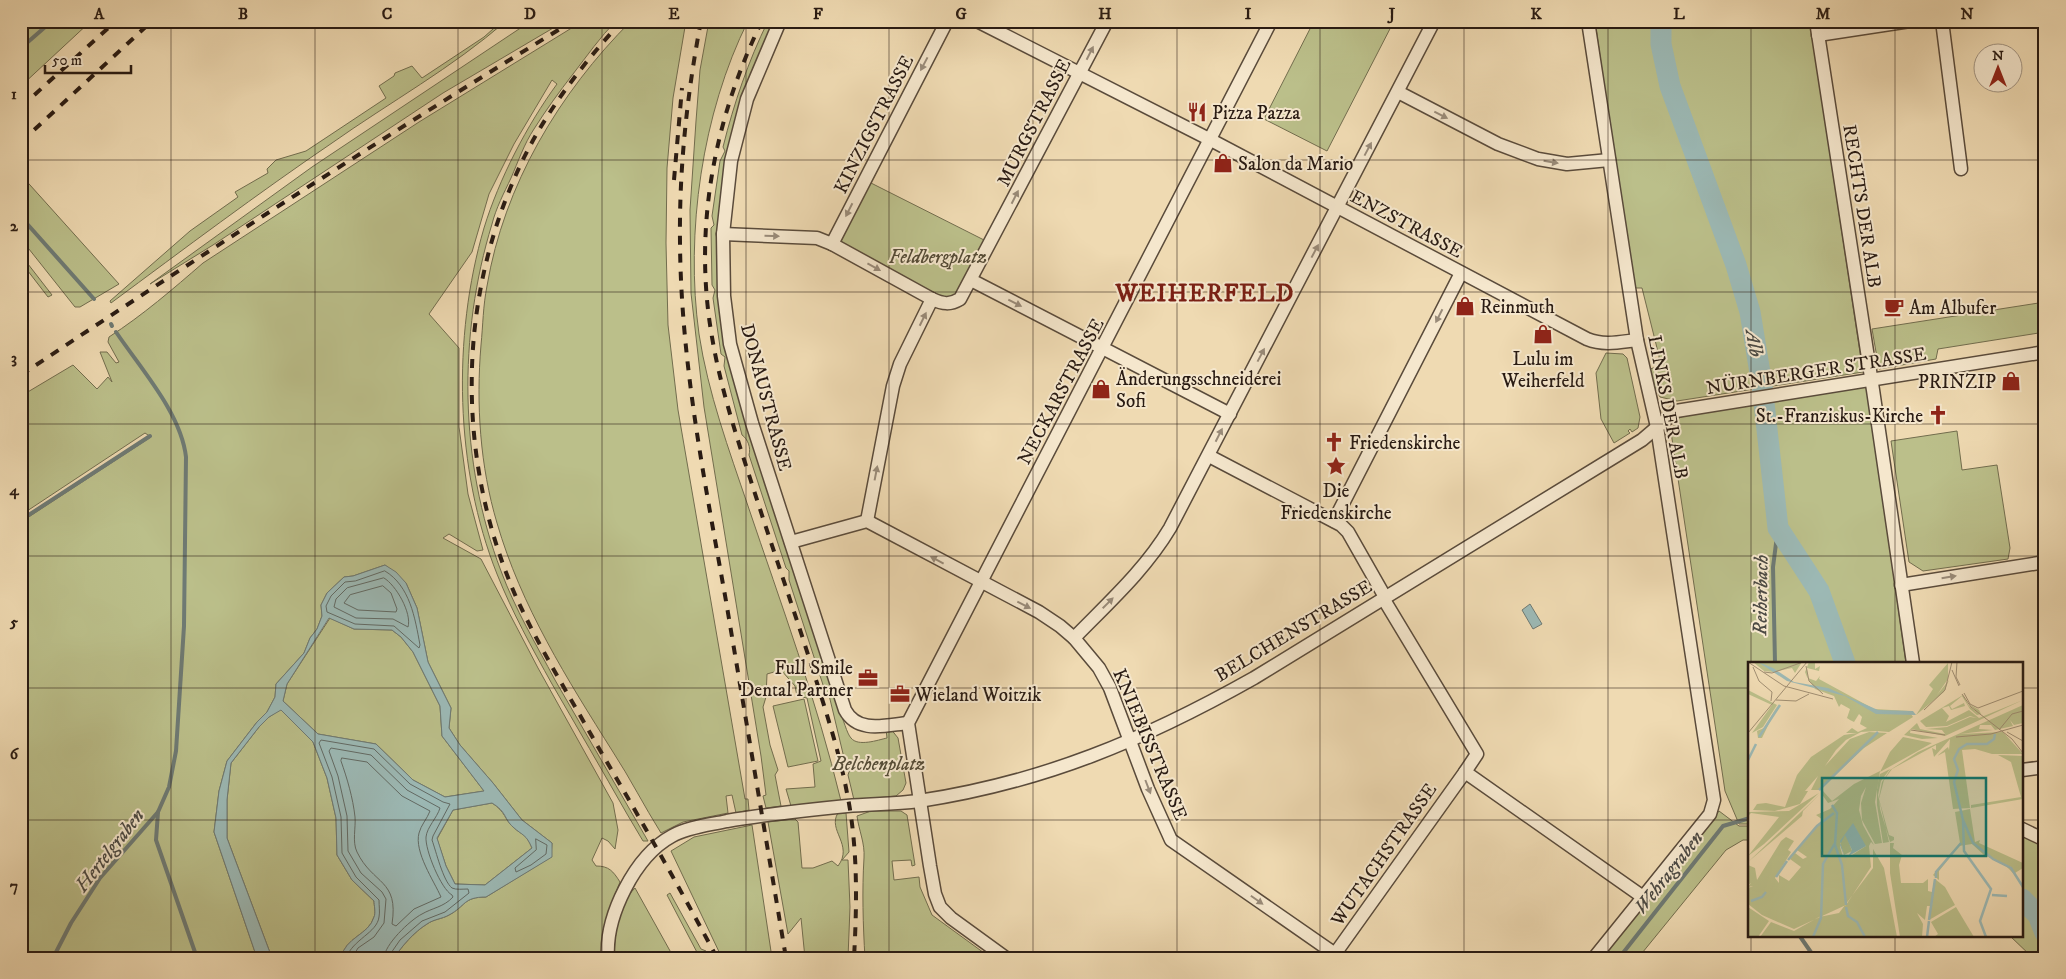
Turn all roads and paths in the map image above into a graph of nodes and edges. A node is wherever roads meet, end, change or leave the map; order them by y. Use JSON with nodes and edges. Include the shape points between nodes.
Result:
{"nodes":[{"id":1,"x":780,"y":21,"type":"edge"},
{"id":2,"x":947,"y":21,"type":"edge"},
{"id":3,"x":977,"y":21,"type":"edge"},
{"id":4,"x":1107,"y":21,"type":"edge"},
{"id":5,"x":1271,"y":21,"type":"edge"},
{"id":6,"x":1434,"y":21,"type":"edge"},
{"id":7,"x":1588,"y":21,"type":"edge"},
{"id":8,"x":1816,"y":21,"type":"edge"},
{"id":9,"x":1910,"y":21,"type":"edge"},
{"id":10,"x":1942,"y":21,"type":"edge"},
{"id":11,"x":1818,"y":35,"type":"junction"},
{"id":12,"x":1080,"y":73,"type":"junction"},
{"id":13,"x":1398,"y":92,"type":"junction"},
{"id":14,"x":1210,"y":139,"type":"junction"},
{"id":15,"x":1608,"y":160,"type":"junction"},
{"id":16,"x":1961,"y":169,"type":"dead end"},
{"id":17,"x":1337,"y":208,"type":"junction"},
{"id":18,"x":723,"y":234,"type":"junction"},
{"id":19,"x":832,"y":244,"type":"junction"},
{"id":20,"x":1461,"y":272,"type":"junction"},
{"id":21,"x":972,"y":280,"type":"junction"},
{"id":22,"x":932,"y":299,"type":"junction"},
{"id":23,"x":1637,"y":340,"type":"junction"},
{"id":24,"x":1103,"y":349,"type":"junction"},
{"id":25,"x":2045,"y":352,"type":"edge"},
{"id":26,"x":1872,"y":380,"type":"junction"},
{"id":27,"x":1230,"y":414,"type":"junction"},
{"id":28,"x":1657,"y":427,"type":"junction"},
{"id":29,"x":1209,"y":456,"type":"junction"},
{"id":30,"x":867,"y":521,"type":"junction"},
{"id":31,"x":1334,"y":521,"type":"junction"},
{"id":32,"x":791,"y":542,"type":"junction"},
{"id":33,"x":2045,"y":562,"type":"edge"},
{"id":34,"x":981,"y":583,"type":"junction"},
{"id":35,"x":1901,"y":585,"type":"junction"},
{"id":36,"x":1384,"y":597,"type":"junction"},
{"id":37,"x":1074,"y":638,"type":"junction"},
{"id":38,"x":1912,"y":662,"type":"edge"},
{"id":39,"x":908,"y":723,"type":"junction"},
{"id":40,"x":1131,"y":741,"type":"junction"},
{"id":41,"x":2045,"y":767,"type":"edge"},
{"id":42,"x":2024,"y":770,"type":"edge"},
{"id":43,"x":1465,"y":772,"type":"junction"},
{"id":44,"x":919,"y":801,"type":"junction"},
{"id":45,"x":2024,"y":830,"type":"edge"},
{"id":46,"x":2045,"y":840,"type":"edge"},
{"id":47,"x":1643,"y":897,"type":"junction"},
{"id":48,"x":1334,"y":956,"type":"edge"},
{"id":49,"x":608,"y":958,"type":"edge"},
{"id":50,"x":1006,"y":958,"type":"edge"},
{"id":51,"x":1594,"y":958,"type":"edge"}],
"edges":[{"from":1,"to":18,"type":"street","name":"DONAUSTRASSE","via":[[744,108],[731,161]]},
{"from":2,"to":19,"type":"street","name":"KINZIGSTRASSE","one_way":true},
{"from":3,"to":12,"type":"street","name":"ENZSTRASSE"},
{"from":12,"to":4,"type":"street","name":"MURGSTRASSE","one_way":true},
{"from":5,"to":14,"type":"street","name":"NECKARSTRASSE"},
{"from":6,"to":13,"type":"street"},
{"from":7,"to":15,"type":"street","name":"LINKS DER ALB"},
{"from":8,"to":11,"type":"street","name":"RECHTS DER ALB"},
{"from":9,"to":11,"type":"street"},
{"from":10,"to":16,"type":"street"},
{"from":11,"to":26,"type":"street","name":"RECHTS DER ALB"},
{"from":12,"to":14,"type":"street","name":"ENZSTRASSE"},
{"from":21,"to":12,"type":"street","name":"MURGSTRASSE","one_way":true},
{"from":13,"to":15,"type":"street","one_way":true,"via":[[1498,144],[1538,160],[1567,164]]},
{"from":17,"to":13,"type":"street","one_way":true},
{"from":14,"to":17,"type":"street","name":"ENZSTRASSE"},
{"from":14,"to":24,"type":"street","name":"NECKARSTRASSE"},
{"from":15,"to":23,"type":"street","name":"LINKS DER ALB"},
{"from":17,"to":20,"type":"street","name":"ENZSTRASSE"},
{"from":27,"to":17,"type":"street","one_way":true},
{"from":18,"to":19,"type":"street","one_way":true,"via":[[816,238]]},
{"from":18,"to":32,"type":"street","name":"DONAUSTRASSE","via":[[724,296],[730,344]]},
{"from":19,"to":22,"type":"street","one_way":true},
{"from":20,"to":23,"type":"street","name":"ENZSTRASSE","via":[[1593,341],[1611,344]]},
{"from":20,"to":31,"type":"street","one_way":true},
{"from":21,"to":22,"type":"street","via":[[960,299],[952,304]]},
{"from":21,"to":24,"type":"street","one_way":true},
{"from":30,"to":22,"type":"street","one_way":true,"via":[[893,386],[900,364]]},
{"from":23,"to":28,"type":"street","name":"LINKS DER ALB"},
{"from":24,"to":27,"type":"street"},
{"from":24,"to":34,"type":"street","name":"NECKARSTRASSE"},
{"from":25,"to":26,"type":"street","name":"NÜRNBERGER STRASSE"},
{"from":26,"to":28,"type":"street","name":"NÜRNBERGER STRASSE","via":[[1676,412]]},
{"from":26,"to":35,"type":"street","name":"RECHTS DER ALB"},
{"from":29,"to":27,"type":"street","one_way":true},
{"from":28,"to":36,"type":"street","name":"BELCHENSTRASSE","via":[[1642,440]]},
{"from":28,"to":47,"type":"street","name":"LINKS DER ALB","via":[[1714,800],[1710,814]]},
{"from":29,"to":31,"type":"street"},
{"from":37,"to":29,"type":"street","one_way":true,"via":[[1160,546]]},
{"from":30,"to":32,"type":"street"},
{"from":34,"to":30,"type":"street","name":"KNIEBISSTRASSE","one_way":true},
{"from":31,"to":36,"type":"street","via":[[1348,532]]},
{"from":32,"to":39,"type":"street","name":"DONAUSTRASSE","via":[[848,716],[860,725],[868,726]]},
{"from":35,"to":33,"type":"street","one_way":true},
{"from":34,"to":37,"type":"street","name":"KNIEBISSTRASSE","one_way":true,"via":[[1039,612]]},
{"from":34,"to":39,"type":"street","name":"NECKARSTRASSE"},
{"from":35,"to":38,"type":"street","name":"RECHTS DER ALB"},
{"from":36,"to":40,"type":"street","name":"BELCHENSTRASSE","via":[[1254,678]]},
{"from":36,"to":43,"type":"street","name":"WUTACHSTRASSE","via":[[1478,754]]},
{"from":37,"to":40,"type":"street","name":"KNIEBISSTRASSE","via":[[1099,668]]},
{"from":39,"to":44,"type":"street"},
{"from":40,"to":44,"type":"street","name":"BELCHENSTRASSE","via":[[1040,774]]},
{"from":40,"to":48,"type":"street","name":"KNIEBISSTRASSE","one_way":true,"via":[[1148,790],[1171,840]]},
{"from":41,"to":42,"type":"street"},
{"from":43,"to":47,"type":"street"},
{"from":43,"to":48,"type":"street","name":"WUTACHSTRASSE"},
{"from":44,"to":49,"type":"street","name":"BELCHENSTRASSE","via":[[778,813],[697,827],[673,835],[644,860],[619,899],[609,936]]},
{"from":44,"to":50,"type":"street","via":[[940,907]]},
{"from":45,"to":46,"type":"street"},
{"from":47,"to":51,"type":"street"}]}
